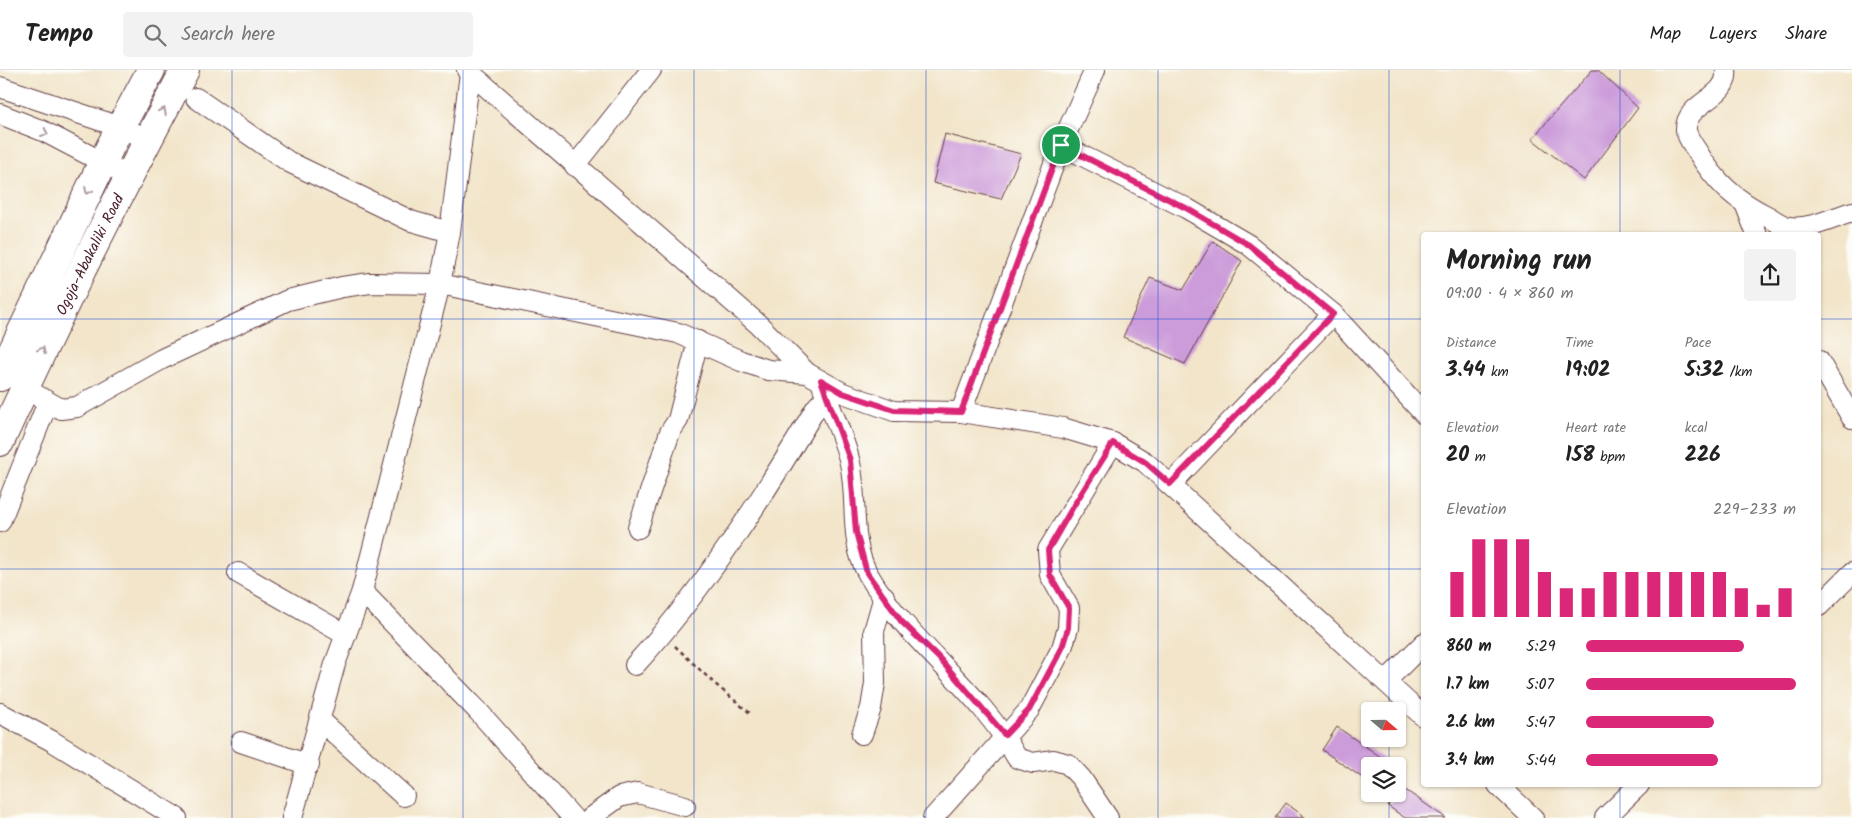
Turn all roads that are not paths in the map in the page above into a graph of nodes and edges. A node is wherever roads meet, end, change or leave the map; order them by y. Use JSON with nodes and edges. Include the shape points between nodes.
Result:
{"nodes":[{"id":1,"x":152,"y":70,"type":"edge"},
{"id":2,"x":185,"y":70,"type":"edge"},
{"id":3,"x":651,"y":70,"type":"edge"},
{"id":4,"x":1095,"y":70,"type":"edge"},
{"id":5,"x":1726,"y":70,"type":"edge"},
{"id":6,"x":469,"y":72,"type":"edge"},
{"id":7,"x":0,"y":87,"type":"edge"},
{"id":8,"x":196,"y":98,"type":"dead end"},
{"id":9,"x":0,"y":114,"type":"edge"},
{"id":10,"x":78,"y":115,"type":"junction"},
{"id":11,"x":120,"y":127,"type":"junction"},
{"id":12,"x":148,"y":139,"type":"junction"},
{"id":13,"x":67,"y":143,"type":"junction"},
{"id":14,"x":1061,"y":145,"type":"junction"},
{"id":15,"x":102,"y":163,"type":"junction"},
{"id":16,"x":575,"y":166,"type":"junction"},
{"id":17,"x":129,"y":176,"type":"junction"},
{"id":18,"x":1746,"y":206,"type":"junction"},
{"id":19,"x":1852,"y":212,"type":"edge"},
{"id":20,"x":450,"y":232,"type":"junction"},
{"id":21,"x":1756,"y":232,"type":"edge"},
{"id":22,"x":440,"y":284,"type":"junction"},
{"id":23,"x":1333,"y":314,"type":"junction"},
{"id":24,"x":698,"y":341,"type":"junction"},
{"id":25,"x":7,"y":347,"type":"edge"},
{"id":26,"x":1821,"y":364,"type":"edge"},
{"id":27,"x":0,"y":377,"type":"edge"},
{"id":28,"x":818,"y":383,"type":"junction"},
{"id":29,"x":24,"y":388,"type":"junction"},
{"id":30,"x":48,"y":402,"type":"junction"},
{"id":31,"x":1421,"y":411,"type":"edge"},
{"id":32,"x":961,"y":412,"type":"junction"},
{"id":33,"x":1852,"y":418,"type":"edge"},
{"id":34,"x":0,"y":442,"type":"edge"},
{"id":35,"x":1113,"y":443,"type":"junction"},
{"id":36,"x":1170,"y":484,"type":"junction"},
{"id":37,"x":0,"y":522,"type":"edge"},
{"id":38,"x":638,"y":528,"type":"dead end"},
{"id":39,"x":238,"y":572,"type":"dead end"},
{"id":40,"x":1852,"y":573,"type":"edge"},
{"id":41,"x":362,"y":591,"type":"junction"},
{"id":42,"x":884,"y":596,"type":"junction"},
{"id":43,"x":1821,"y":604,"type":"edge"},
{"id":44,"x":346,"y":634,"type":"junction"},
{"id":45,"x":1421,"y":646,"type":"edge"},
{"id":46,"x":635,"y":665,"type":"dead end"},
{"id":47,"x":1386,"y":681,"type":"junction"},
{"id":48,"x":0,"y":713,"type":"edge"},
{"id":49,"x":1421,"y":714,"type":"edge"},
{"id":50,"x":320,"y":721,"type":"junction"},
{"id":51,"x":862,"y":734,"type":"dead end"},
{"id":52,"x":1005,"y":735,"type":"junction"},
{"id":53,"x":241,"y":742,"type":"dead end"},
{"id":54,"x":309,"y":765,"type":"junction"},
{"id":55,"x":1500,"y":787,"type":"edge"},
{"id":56,"x":1637,"y":787,"type":"edge"},
{"id":57,"x":404,"y":796,"type":"dead end"},
{"id":58,"x":685,"y":806,"type":"dead end"},
{"id":59,"x":177,"y":818,"type":"edge"},
{"id":60,"x":292,"y":818,"type":"edge"},
{"id":61,"x":573,"y":818,"type":"edge"},
{"id":62,"x":590,"y":818,"type":"edge"},
{"id":63,"x":934,"y":818,"type":"edge"},
{"id":64,"x":1108,"y":818,"type":"edge"},
{"id":65,"x":1533,"y":818,"type":"edge"},
{"id":66,"x":1606,"y":818,"type":"edge"}],
"edges":[{"from":1,"to":11,"type":"highway","name":"Ogoja-Abakaliki Road"},
{"from":12,"to":2,"type":"highway","name":"Ogoja-Abakaliki Road","one_way":true},
{"from":3,"to":16,"type":"street"},
{"from":4,"to":14,"type":"street"},
{"from":5,"to":18,"type":"street","via":[[1724,86],[1695,109],[1686,131],[1705,164],[1725,189]]},
{"from":6,"to":16,"type":"street"},
{"from":6,"to":20,"type":"street"},
{"from":7,"to":10,"type":"street"},
{"from":8,"to":20,"type":"street","via":[[289,162],[411,221]]},
{"from":9,"to":13,"type":"street","one_way":true},
{"from":10,"to":11,"type":"street"},
{"from":10,"to":13,"type":"street"},
{"from":11,"to":12,"type":"street"},
{"from":11,"to":15,"type":"highway","name":"Ogoja-Abakaliki Road"},
{"from":12,"to":17,"type":"highway","name":"Ogoja-Abakaliki Road"},
{"from":13,"to":15,"type":"street"},
{"from":14,"to":23,"type":"street","via":[[1186,208],[1249,245]]},
{"from":14,"to":32,"type":"street"},
{"from":15,"to":17,"type":"street"},
{"from":15,"to":25,"type":"highway","name":"Ogoja-Abakaliki Road","one_way":true},
{"from":16,"to":28,"type":"street","via":[[758,324]]},
{"from":29,"to":17,"type":"highway","name":"Ogoja-Abakaliki Road","one_way":true},
{"from":18,"to":19,"type":"street","via":[[1787,227],[1805,227]]},
{"from":18,"to":21,"type":"street"},
{"from":20,"to":22,"type":"street"},
{"from":22,"to":24,"type":"street","via":[[678,334]]},
{"from":22,"to":30,"type":"street","via":[[370,283],[288,300],[162,359],[77,407],[61,409]]},
{"from":22,"to":41,"type":"street"},
{"from":23,"to":31,"type":"street"},
{"from":23,"to":36,"type":"street"},
{"from":24,"to":28,"type":"street","via":[[741,361]]},
{"from":24,"to":38,"type":"street","via":[[678,420],[670,432]]},
{"from":25,"to":27,"type":"highway","name":"Ogoja-Abakaliki Road"},
{"from":26,"to":33,"type":"street"},
{"from":28,"to":32,"type":"street","via":[[894,410]]},
{"from":28,"to":42,"type":"street","via":[[850,460],[859,549],[867,573]]},
{"from":28,"to":46,"type":"street","via":[[816,408],[711,572]]},
{"from":29,"to":30,"type":"street"},
{"from":29,"to":34,"type":"highway","name":"Ogoja-Abakaliki Road"},
{"from":30,"to":37,"type":"street"},
{"from":32,"to":35,"type":"street","via":[[1063,428]]},
{"from":35,"to":36,"type":"street","via":[[1145,462]]},
{"from":35,"to":52,"type":"street","via":[[1048,550],[1050,575],[1069,608],[1068,628],[1062,648],[1029,710]]},
{"from":36,"to":47,"type":"street"},
{"from":39,"to":44,"type":"street"},
{"from":40,"to":43,"type":"street"},
{"from":41,"to":44,"type":"street"},
{"from":41,"to":61,"type":"street","via":[[478,710]]},
{"from":42,"to":51,"type":"street","via":[[874,631],[875,683]]},
{"from":42,"to":52,"type":"street","via":[[901,621],[939,658]]},
{"from":44,"to":50,"type":"street"},
{"from":45,"to":47,"type":"street"},
{"from":47,"to":49,"type":"street"},
{"from":48,"to":59,"type":"street","via":[[61,746]]},
{"from":50,"to":54,"type":"street"},
{"from":50,"to":57,"type":"street"},
{"from":52,"to":63,"type":"street"},
{"from":52,"to":64,"type":"street","via":[[1017,758],[1034,763],[1054,760],[1068,764]]},
{"from":53,"to":54,"type":"street"},
{"from":54,"to":60,"type":"street"},
{"from":55,"to":65,"type":"street"},
{"from":56,"to":66,"type":"street"},
{"from":58,"to":62,"type":"street","via":[[638,793],[619,797]]}]}
